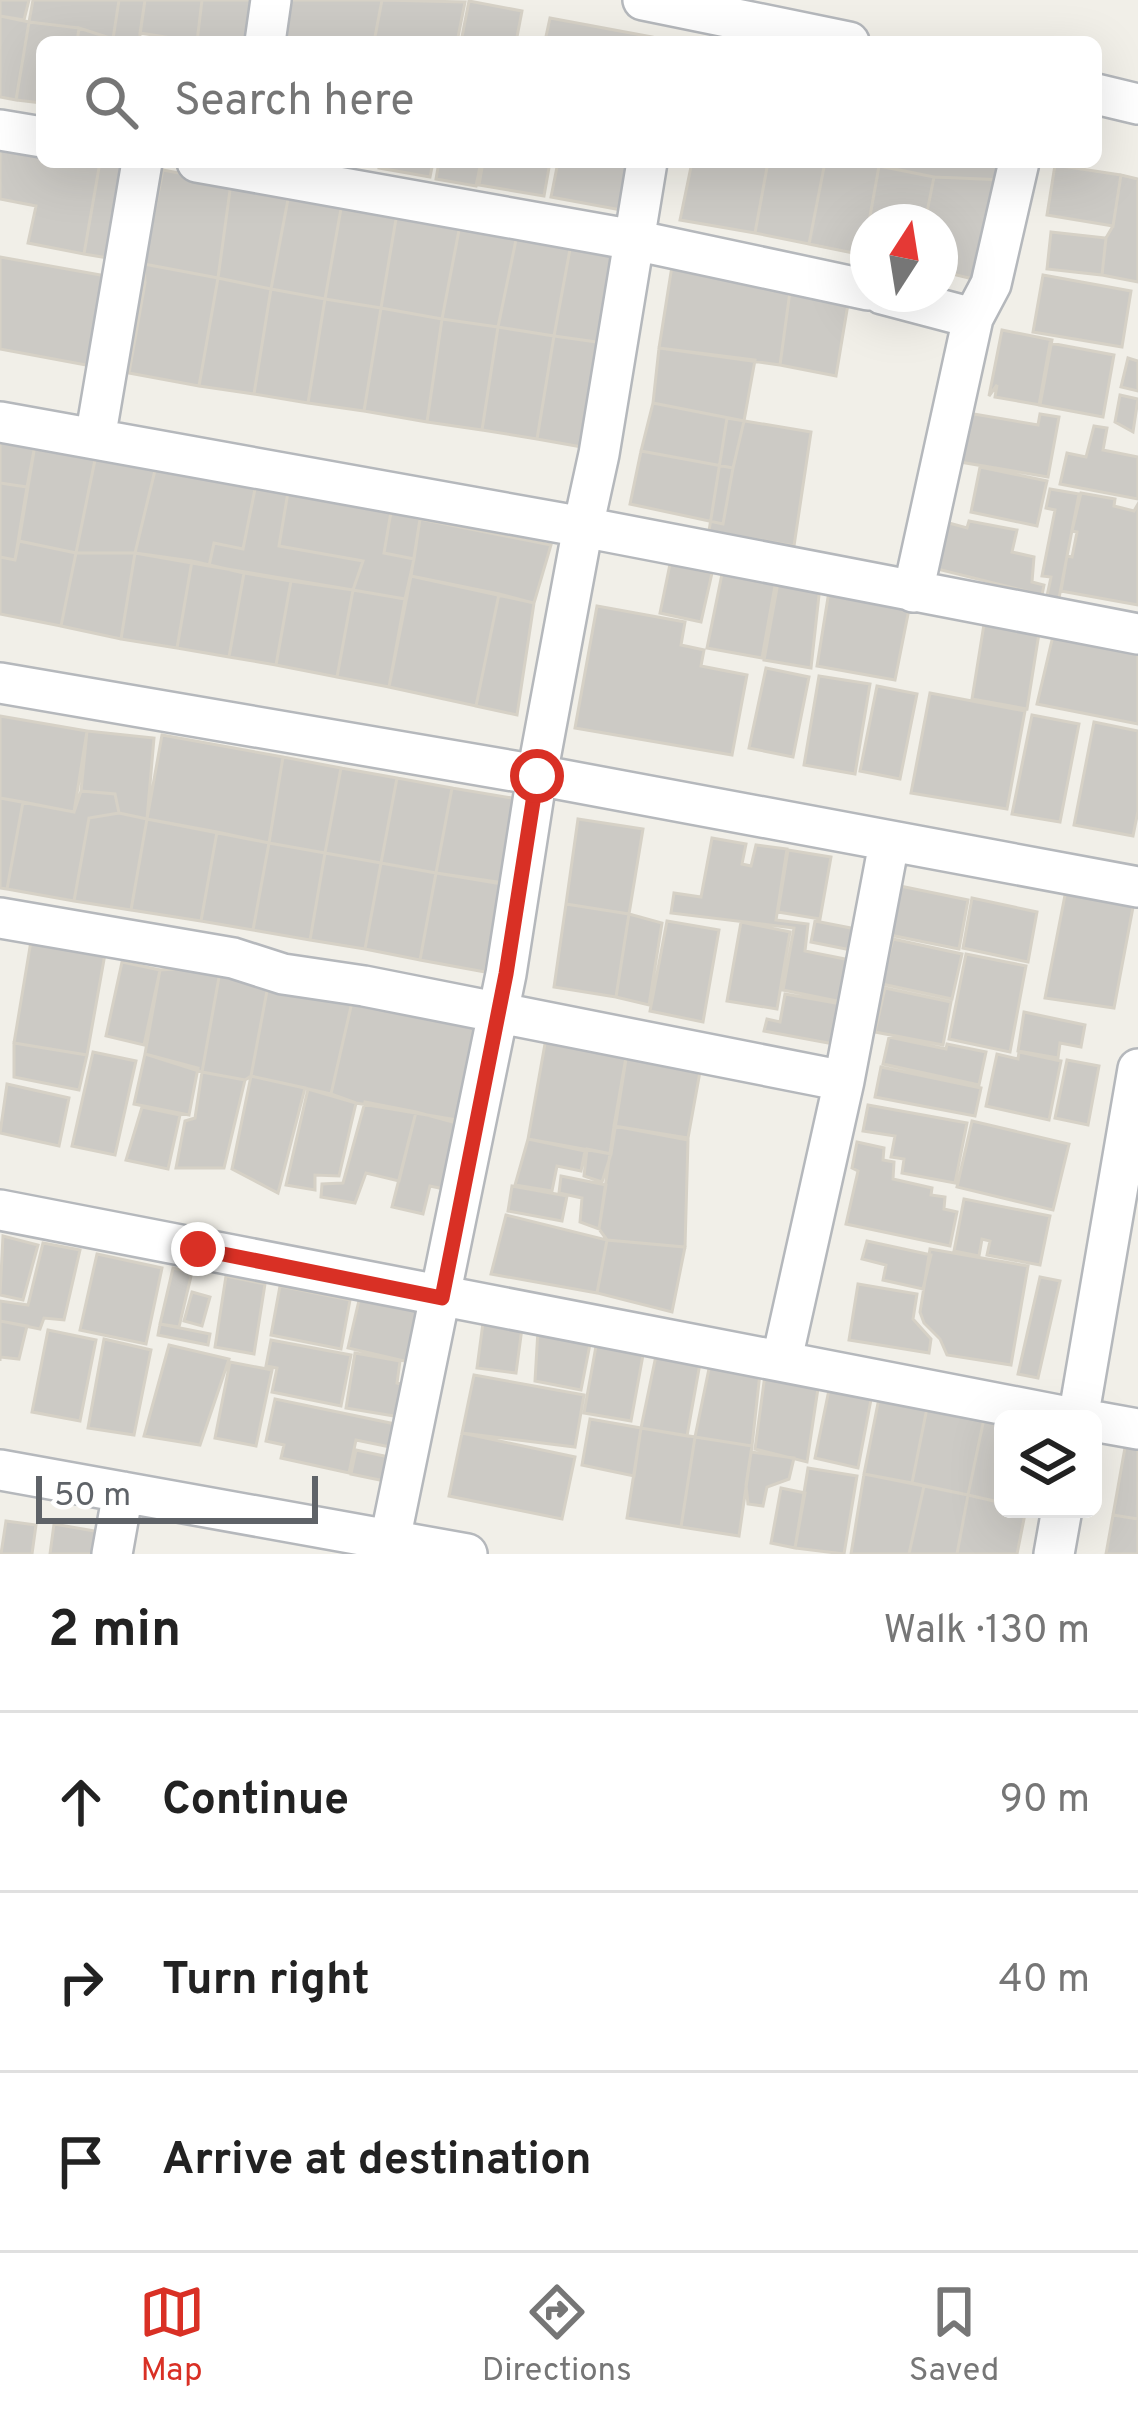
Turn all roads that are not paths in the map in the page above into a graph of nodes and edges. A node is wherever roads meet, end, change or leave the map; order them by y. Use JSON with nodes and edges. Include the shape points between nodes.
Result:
{"nodes":[{"id":1,"x":271,"y":0,"type":"edge"},
{"id":2,"x":778,"y":13,"type":"edge"},
{"id":3,"x":662,"y":16,"type":"edge"},
{"id":4,"x":267,"y":36,"type":"edge"},
{"id":5,"x":834,"y":36,"type":"edge"},
{"id":6,"x":1102,"y":95,"type":"edge"},
{"id":7,"x":1138,"y":104,"type":"edge"},
{"id":8,"x":0,"y":130,"type":"edge"},
{"id":9,"x":36,"y":136,"type":"edge"},
{"id":10,"x":141,"y":168,"type":"edge"},
{"id":11,"x":258,"y":168,"type":"edge"},
{"id":12,"x":646,"y":168,"type":"edge"},
{"id":13,"x":1017,"y":168,"type":"edge"},
{"id":14,"x":634,"y":240,"type":"junction"},
{"id":15,"x":850,"y":286,"type":"edge"},
{"id":16,"x":950,"y":312,"type":"edge"},
{"id":17,"x":973,"y":318,"type":"junction"},
{"id":18,"x":0,"y":422,"type":"edge"},
{"id":19,"x":95,"y":439,"type":"junction"},
{"id":20,"x":583,"y":527,"type":"junction"},
{"id":21,"x":914,"y":592,"type":"junction"},
{"id":22,"x":1138,"y":634,"type":"edge"},
{"id":23,"x":0,"y":682,"type":"edge"},
{"id":24,"x":537,"y":776,"type":"junction"},
{"id":25,"x":889,"y":843,"type":"junction"},
{"id":26,"x":1138,"y":887,"type":"edge"},
{"id":27,"x":0,"y":918,"type":"edge"},
{"id":28,"x":499,"y":1012,"type":"junction"},
{"id":29,"x":1138,"y":1069,"type":"edge"},
{"id":30,"x":844,"y":1081,"type":"junction"},
{"id":31,"x":0,"y":1210,"type":"edge"},
{"id":32,"x":1126,"y":1213,"type":"edge"},
{"id":33,"x":442,"y":1298,"type":"junction"},
{"id":34,"x":782,"y":1359,"type":"junction"},
{"id":35,"x":1034,"y":1410,"type":"edge"},
{"id":36,"x":1080,"y":1410,"type":"edge"},
{"id":37,"x":1102,"y":1423,"type":"edge"},
{"id":38,"x":1138,"y":1429,"type":"edge"},
{"id":39,"x":0,"y":1470,"type":"edge"},
{"id":40,"x":123,"y":1492,"type":"junction"},
{"id":41,"x":1060,"y":1518,"type":"edge"},
{"id":42,"x":390,"y":1540,"type":"junction"},
{"id":43,"x":112,"y":1554,"type":"edge"},
{"id":44,"x":467,"y":1554,"type":"edge"},
{"id":45,"x":1054,"y":1554,"type":"edge"}],
"edges":[{"from":1,"to":4,"type":"street"},
{"from":2,"to":3,"type":"street"},
{"from":2,"to":5,"type":"street"},
{"from":6,"to":7,"type":"street"},
{"from":8,"to":9,"type":"street"},
{"from":10,"to":19,"type":"street"},
{"from":11,"to":14,"type":"street"},
{"from":12,"to":14,"type":"street"},
{"from":13,"to":17,"type":"street","via":[[991,284]]},
{"from":14,"to":15,"type":"street"},
{"from":14,"to":20,"type":"street"},
{"from":16,"to":17,"type":"street"},
{"from":17,"to":21,"type":"street"},
{"from":18,"to":19,"type":"street"},
{"from":19,"to":20,"type":"street"},
{"from":20,"to":21,"type":"street"},
{"from":20,"to":24,"type":"street"},
{"from":21,"to":22,"type":"street"},
{"from":23,"to":24,"type":"street"},
{"from":24,"to":25,"type":"street"},
{"from":24,"to":28,"type":"street"},
{"from":25,"to":26,"type":"street"},
{"from":25,"to":30,"type":"street"},
{"from":27,"to":28,"type":"street"},
{"from":28,"to":30,"type":"street"},
{"from":28,"to":33,"type":"street"},
{"from":29,"to":32,"type":"street"},
{"from":30,"to":34,"type":"street"},
{"from":31,"to":33,"type":"street"},
{"from":32,"to":36,"type":"street"},
{"from":33,"to":34,"type":"street"},
{"from":33,"to":42,"type":"street"},
{"from":34,"to":35,"type":"street"},
{"from":37,"to":38,"type":"street"},
{"from":39,"to":40,"type":"street"},
{"from":40,"to":42,"type":"street"},
{"from":40,"to":43,"type":"street"},
{"from":41,"to":45,"type":"street"},
{"from":42,"to":44,"type":"street"}]}
